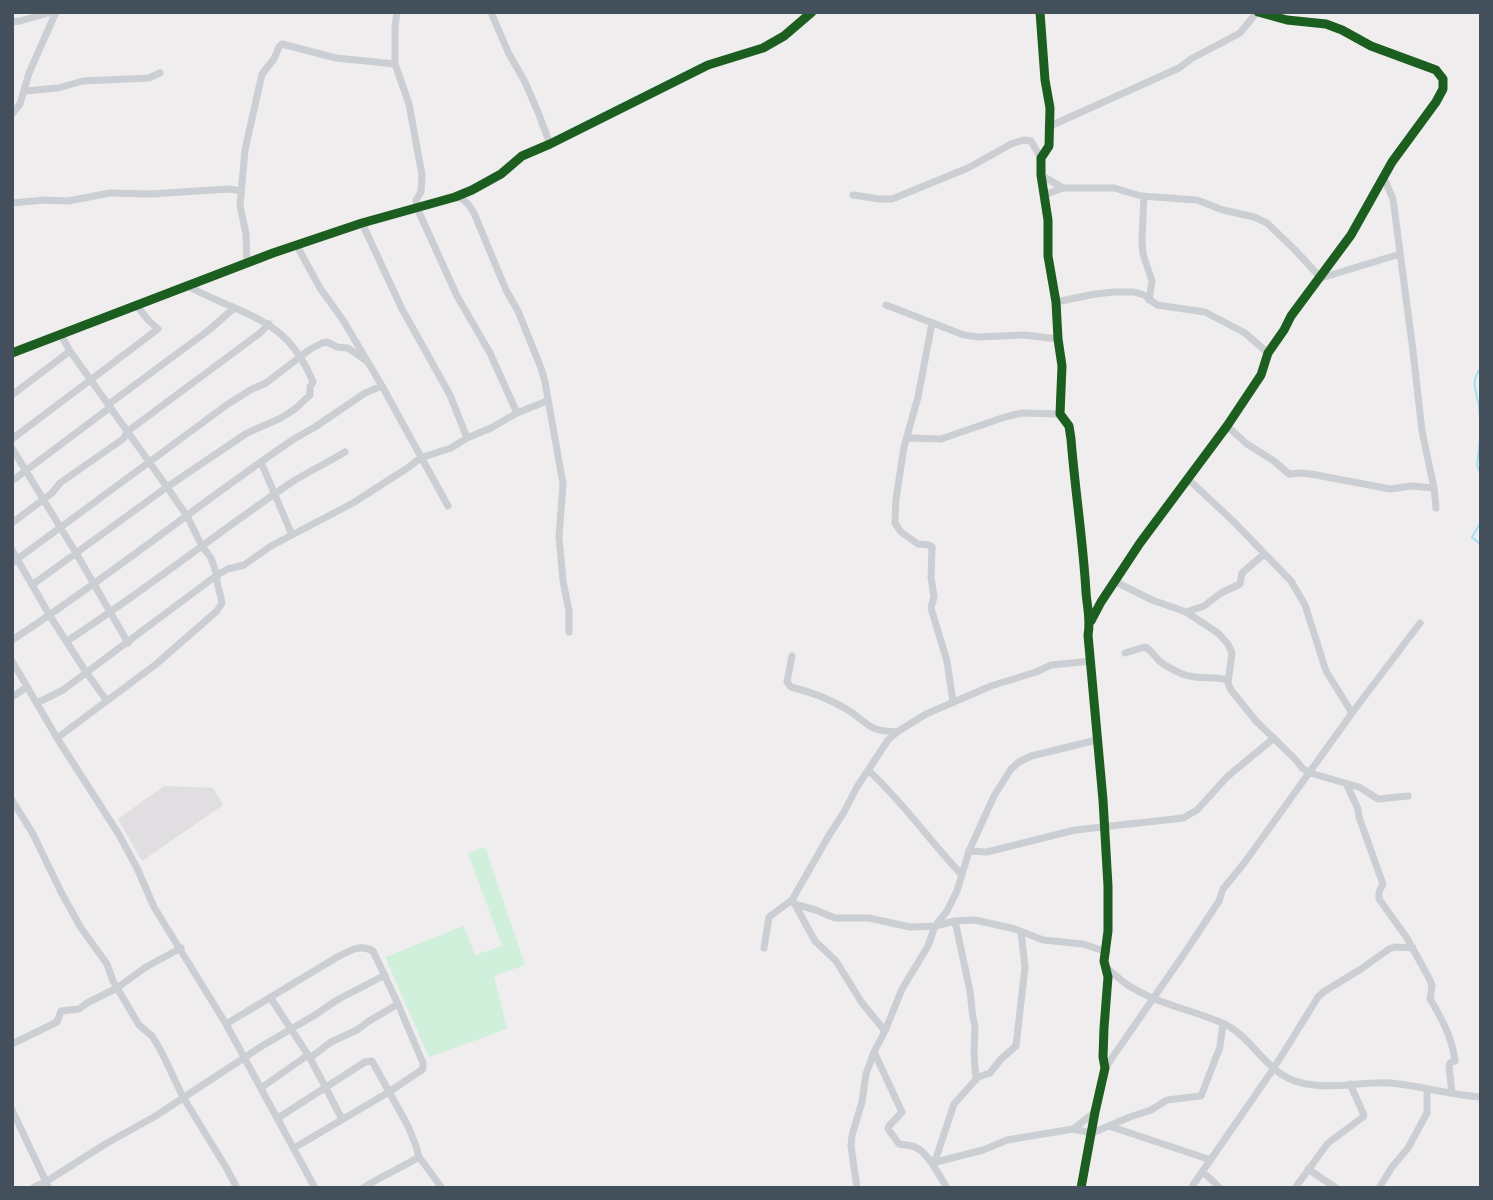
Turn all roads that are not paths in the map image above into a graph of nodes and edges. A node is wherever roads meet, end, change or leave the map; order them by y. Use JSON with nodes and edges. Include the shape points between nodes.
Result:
{"nodes":[{"id":1,"x":397,"y":12,"type":"edge"},
{"id":2,"x":491,"y":12,"type":"edge"},
{"id":3,"x":812,"y":12,"type":"edge"},
{"id":4,"x":1040,"y":12,"type":"edge"},
{"id":5,"x":1257,"y":12,"type":"edge"},
{"id":6,"x":51,"y":13,"type":"edge"},
{"id":7,"x":12,"y":22,"type":"edge"},
{"id":8,"x":395,"y":64,"type":"junction"},
{"id":9,"x":160,"y":73,"type":"dead end"},
{"id":10,"x":24,"y":91,"type":"junction"},
{"id":11,"x":12,"y":114,"type":"edge"},
{"id":12,"x":1048,"y":127,"type":"junction"},
{"id":13,"x":550,"y":144,"type":"junction"},
{"id":14,"x":1041,"y":158,"type":"junction"},
{"id":15,"x":1041,"y":175,"type":"junction"},
{"id":16,"x":1383,"y":176,"type":"junction"},
{"id":17,"x":1063,"y":188,"type":"junction"},
{"id":18,"x":241,"y":191,"type":"junction"},
{"id":19,"x":853,"y":195,"type":"dead end"},
{"id":20,"x":1044,"y":195,"type":"junction"},
{"id":21,"x":1144,"y":196,"type":"junction"},
{"id":22,"x":455,"y":197,"type":"junction"},
{"id":23,"x":12,"y":203,"type":"edge"},
{"id":24,"x":417,"y":208,"type":"junction"},
{"id":25,"x":362,"y":223,"type":"junction"},
{"id":26,"x":297,"y":246,"type":"junction"},
{"id":27,"x":1400,"y":254,"type":"junction"},
{"id":28,"x":247,"y":263,"type":"junction"},
{"id":29,"x":1321,"y":278,"type":"junction"},
{"id":30,"x":186,"y":285,"type":"junction"},
{"id":31,"x":1149,"y":300,"type":"junction"},
{"id":32,"x":1056,"y":302,"type":"junction"},
{"id":33,"x":136,"y":305,"type":"junction"},
{"id":34,"x":886,"y":305,"type":"dead end"},
{"id":35,"x":234,"y":307,"type":"junction"},
{"id":36,"x":932,"y":323,"type":"junction"},
{"id":37,"x":269,"y":324,"type":"junction"},
{"id":38,"x":61,"y":334,"type":"junction"},
{"id":39,"x":1058,"y":339,"type":"junction"},
{"id":40,"x":71,"y":351,"type":"junction"},
{"id":41,"x":12,"y":353,"type":"edge"},
{"id":42,"x":1268,"y":353,"type":"junction"},
{"id":43,"x":301,"y":357,"type":"junction"},
{"id":44,"x":365,"y":360,"type":"junction"},
{"id":45,"x":90,"y":379,"type":"junction"},
{"id":46,"x":382,"y":386,"type":"junction"},
{"id":47,"x":12,"y":395,"type":"edge"},
{"id":48,"x":547,"y":401,"type":"junction"},
{"id":49,"x":109,"y":404,"type":"junction"},
{"id":50,"x":517,"y":413,"type":"junction"},
{"id":51,"x":1060,"y":414,"type":"junction"},
{"id":52,"x":1227,"y":426,"type":"junction"},
{"id":53,"x":128,"y":431,"type":"junction"},
{"id":54,"x":467,"y":438,"type":"junction"},
{"id":55,"x":908,"y":438,"type":"junction"},
{"id":56,"x":12,"y":439,"type":"edge"},
{"id":57,"x":12,"y":448,"type":"edge"},
{"id":58,"x":345,"y":452,"type":"dead end"},
{"id":59,"x":420,"y":458,"type":"junction"},
{"id":60,"x":150,"y":462,"type":"junction"},
{"id":61,"x":261,"y":462,"type":"junction"},
{"id":62,"x":25,"y":471,"type":"junction"},
{"id":63,"x":1188,"y":479,"type":"junction"},
{"id":64,"x":12,"y":481,"type":"edge"},
{"id":65,"x":167,"y":487,"type":"junction"},
{"id":66,"x":1434,"y":488,"type":"junction"},
{"id":67,"x":275,"y":494,"type":"junction"},
{"id":68,"x":44,"y":498,"type":"junction"},
{"id":69,"x":448,"y":506,"type":"dead end"},
{"id":70,"x":1436,"y":508,"type":"dead end"},
{"id":71,"x":187,"y":516,"type":"junction"},
{"id":72,"x":12,"y":523,"type":"edge"},
{"id":73,"x":61,"y":527,"type":"junction"},
{"id":74,"x":292,"y":535,"type":"junction"},
{"id":75,"x":202,"y":546,"type":"junction"},
{"id":76,"x":12,"y":550,"type":"edge"},
{"id":77,"x":76,"y":552,"type":"junction"},
{"id":78,"x":1264,"y":554,"type":"junction"},
{"id":79,"x":15,"y":561,"type":"edge"},
{"id":80,"x":217,"y":575,"type":"junction"},
{"id":81,"x":1116,"y":582,"type":"junction"},
{"id":82,"x":93,"y":584,"type":"junction"},
{"id":83,"x":32,"y":585,"type":"junction"},
{"id":84,"x":1186,"y":612,"type":"junction"},
{"id":85,"x":110,"y":613,"type":"junction"},
{"id":86,"x":50,"y":616,"type":"junction"},
{"id":87,"x":1091,"y":621,"type":"junction"},
{"id":88,"x":1420,"y":623,"type":"dead end"},
{"id":89,"x":569,"y":632,"type":"dead end"},
{"id":90,"x":12,"y":640,"type":"edge"},
{"id":91,"x":67,"y":642,"type":"junction"},
{"id":92,"x":128,"y":643,"type":"junction"},
{"id":93,"x":1125,"y":653,"type":"dead end"},
{"id":94,"x":792,"y":656,"type":"dead end"},
{"id":95,"x":1091,"y":660,"type":"junction"},
{"id":96,"x":12,"y":661,"type":"edge"},
{"id":97,"x":86,"y":673,"type":"junction"},
{"id":98,"x":1228,"y":680,"type":"junction"},
{"id":99,"x":27,"y":687,"type":"junction"},
{"id":100,"x":12,"y":697,"type":"edge"},
{"id":101,"x":107,"y":701,"type":"junction"},
{"id":102,"x":953,"y":702,"type":"junction"},
{"id":103,"x":37,"y":703,"type":"junction"},
{"id":104,"x":1352,"y":713,"type":"junction"},
{"id":105,"x":897,"y":732,"type":"junction"},
{"id":106,"x":57,"y":738,"type":"junction"},
{"id":107,"x":1274,"y":738,"type":"junction"},
{"id":108,"x":1097,"y":740,"type":"junction"},
{"id":109,"x":868,"y":770,"type":"junction"},
{"id":110,"x":1310,"y":773,"type":"junction"},
{"id":111,"x":1347,"y":785,"type":"junction"},
{"id":112,"x":1408,"y":796,"type":"dead end"},
{"id":113,"x":12,"y":800,"type":"edge"},
{"id":114,"x":1104,"y":826,"type":"junction"},
{"id":115,"x":969,"y":851,"type":"junction"},
{"id":116,"x":962,"y":875,"type":"junction"},
{"id":117,"x":793,"y":902,"type":"junction"},
{"id":118,"x":955,"y":921,"type":"junction"},
{"id":119,"x":935,"y":926,"type":"junction"},
{"id":120,"x":1021,"y":932,"type":"junction"},
{"id":121,"x":181,"y":948,"type":"junction"},
{"id":122,"x":764,"y":948,"type":"dead end"},
{"id":123,"x":1413,"y":948,"type":"junction"},
{"id":124,"x":1107,"y":951,"type":"junction"},
{"id":125,"x":1106,"y":967,"type":"junction"},
{"id":126,"x":385,"y":975,"type":"junction"},
{"id":127,"x":117,"y":988,"type":"junction"},
{"id":128,"x":270,"y":997,"type":"junction"},
{"id":129,"x":1153,"y":999,"type":"junction"},
{"id":130,"x":398,"y":1004,"type":"junction"},
{"id":131,"x":1223,"y":1023,"type":"junction"},
{"id":132,"x":226,"y":1024,"type":"junction"},
{"id":133,"x":291,"y":1029,"type":"junction"},
{"id":134,"x":885,"y":1031,"type":"junction"},
{"id":135,"x":12,"y":1044,"type":"edge"},
{"id":136,"x":874,"y":1052,"type":"junction"},
{"id":137,"x":309,"y":1056,"type":"junction"},
{"id":138,"x":245,"y":1058,"type":"junction"},
{"id":139,"x":1105,"y":1068,"type":"junction"},
{"id":140,"x":1274,"y":1068,"type":"junction"},
{"id":141,"x":976,"y":1080,"type":"junction"},
{"id":142,"x":1350,"y":1084,"type":"junction"},
{"id":143,"x":326,"y":1087,"type":"junction"},
{"id":144,"x":261,"y":1088,"type":"junction"},
{"id":145,"x":1427,"y":1089,"type":"junction"},
{"id":146,"x":389,"y":1092,"type":"junction"},
{"id":147,"x":1452,"y":1093,"type":"junction"},
{"id":148,"x":183,"y":1097,"type":"junction"},
{"id":149,"x":1481,"y":1097,"type":"edge"},
{"id":150,"x":12,"y":1111,"type":"edge"},
{"id":151,"x":1095,"y":1112,"type":"junction"},
{"id":152,"x":278,"y":1118,"type":"junction"},
{"id":153,"x":342,"y":1119,"type":"junction"},
{"id":154,"x":1109,"y":1126,"type":"junction"},
{"id":155,"x":1073,"y":1129,"type":"junction"},
{"id":156,"x":1092,"y":1133,"type":"junction"},
{"id":157,"x":294,"y":1148,"type":"junction"},
{"id":158,"x":419,"y":1157,"type":"junction"},
{"id":159,"x":1211,"y":1160,"type":"junction"},
{"id":160,"x":933,"y":1162,"type":"junction"},
{"id":161,"x":1308,"y":1169,"type":"junction"},
{"id":162,"x":1203,"y":1172,"type":"junction"},
{"id":163,"x":48,"y":1185,"type":"edge"},
{"id":164,"x":33,"y":1188,"type":"edge"},
{"id":165,"x":237,"y":1188,"type":"edge"},
{"id":166,"x":315,"y":1188,"type":"edge"},
{"id":167,"x":363,"y":1188,"type":"edge"},
{"id":168,"x":442,"y":1188,"type":"edge"},
{"id":169,"x":857,"y":1188,"type":"edge"},
{"id":170,"x":947,"y":1188,"type":"edge"},
{"id":171,"x":1081,"y":1188,"type":"edge"},
{"id":172,"x":1191,"y":1188,"type":"edge"},
{"id":173,"x":1220,"y":1188,"type":"edge"},
{"id":174,"x":1294,"y":1188,"type":"edge"},
{"id":175,"x":1336,"y":1188,"type":"edge"},
{"id":176,"x":1379,"y":1188,"type":"edge"}],
"edges":[{"from":1,"to":8,"type":"street"},
{"from":2,"to":13,"type":"street"},
{"from":3,"to":13,"type":"street","via":[[763,48],[708,65]]},
{"from":4,"to":12,"type":"street"},
{"from":5,"to":12,"type":"street","via":[[1240,33],[1179,68]]},
{"from":5,"to":16,"type":"street","via":[[1326,24],[1436,70],[1443,79],[1436,102]]},
{"from":6,"to":7,"type":"street"},
{"from":6,"to":10,"type":"street"},
{"from":8,"to":18,"type":"street","via":[[336,58],[282,44],[262,74]]},
{"from":8,"to":24,"type":"street","via":[[421,164]]},
{"from":9,"to":10,"type":"street","via":[[149,78],[83,81],[58,89]]},
{"from":10,"to":11,"type":"street"},
{"from":12,"to":14,"type":"street","via":[[1049,146]]},
{"from":13,"to":22,"type":"street"},
{"from":14,"to":15,"type":"street"},
{"from":14,"to":19,"type":"street","via":[[1031,141],[1024,140],[892,199]]},
{"from":15,"to":17,"type":"street"},
{"from":15,"to":20,"type":"street"},
{"from":16,"to":27,"type":"street","via":[[1392,200]]},
{"from":16,"to":29,"type":"street"},
{"from":17,"to":20,"type":"street"},
{"from":17,"to":21,"type":"street","via":[[1114,188]]},
{"from":18,"to":23,"type":"street","via":[[110,193],[68,201]]},
{"from":18,"to":28,"type":"street"},
{"from":20,"to":32,"type":"street"},
{"from":21,"to":29,"type":"street","via":[[1197,200],[1267,223]]},
{"from":21,"to":31,"type":"street","via":[[1142,240],[1152,281]]},
{"from":22,"to":24,"type":"street"},
{"from":22,"to":48,"type":"street","via":[[464,199],[474,213],[541,368]]},
{"from":24,"to":25,"type":"street"},
{"from":24,"to":50,"type":"street"},
{"from":25,"to":26,"type":"street"},
{"from":25,"to":54,"type":"street","via":[[402,309],[450,395]]},
{"from":26,"to":28,"type":"street"},
{"from":26,"to":44,"type":"street"},
{"from":27,"to":29,"type":"street"},
{"from":27,"to":66,"type":"street","via":[[1422,431]]},
{"from":28,"to":30,"type":"street"},
{"from":29,"to":42,"type":"street"},
{"from":30,"to":33,"type":"street"},
{"from":30,"to":35,"type":"street"},
{"from":31,"to":32,"type":"street","via":[[1134,292],[1114,292]]},
{"from":31,"to":42,"type":"street","via":[[1205,312],[1245,333]]},
{"from":32,"to":39,"type":"street"},
{"from":33,"to":38,"type":"street"},
{"from":33,"to":45,"type":"street","via":[[158,329]]},
{"from":34,"to":36,"type":"street"},
{"from":35,"to":37,"type":"street"},
{"from":35,"to":49,"type":"street"},
{"from":36,"to":39,"type":"street","via":[[979,337]]},
{"from":36,"to":55,"type":"street"},
{"from":37,"to":43,"type":"street"},
{"from":37,"to":53,"type":"street"},
{"from":38,"to":40,"type":"street"},
{"from":38,"to":41,"type":"street"},
{"from":39,"to":51,"type":"street"},
{"from":40,"to":45,"type":"street"},
{"from":40,"to":47,"type":"street"},
{"from":42,"to":52,"type":"street","via":[[1261,375]]},
{"from":43,"to":44,"type":"street","via":[[327,342],[348,348]]},
{"from":43,"to":60,"type":"street"},
{"from":43,"to":65,"type":"street","via":[[313,382],[310,395],[295,409],[247,433]]},
{"from":44,"to":46,"type":"street"},
{"from":45,"to":49,"type":"street"},
{"from":45,"to":56,"type":"street"},
{"from":46,"to":59,"type":"street"},
{"from":46,"to":61,"type":"street"},
{"from":48,"to":50,"type":"street"},
{"from":48,"to":89,"type":"street","via":[[563,484],[559,537]]},
{"from":49,"to":53,"type":"street"},
{"from":49,"to":62,"type":"street"},
{"from":50,"to":54,"type":"street"},
{"from":51,"to":55,"type":"street","via":[[1022,413],[941,439]]},
{"from":51,"to":87,"type":"street","via":[[1071,439]]},
{"from":52,"to":63,"type":"street"},
{"from":52,"to":66,"type":"street","via":[[1289,474],[1390,489]]},
{"from":53,"to":60,"type":"street"},
{"from":53,"to":68,"type":"street"},
{"from":54,"to":59,"type":"street"},
{"from":55,"to":102,"type":"street","via":[[895,523],[918,544],[932,547],[931,608],[947,661]]},
{"from":57,"to":62,"type":"street"},
{"from":58,"to":67,"type":"street"},
{"from":59,"to":69,"type":"street"},
{"from":59,"to":74,"type":"street"},
{"from":60,"to":65,"type":"street"},
{"from":60,"to":73,"type":"street"},
{"from":61,"to":67,"type":"street"},
{"from":61,"to":71,"type":"street"},
{"from":62,"to":64,"type":"street"},
{"from":62,"to":68,"type":"street"},
{"from":63,"to":78,"type":"street"},
{"from":63,"to":81,"type":"street"},
{"from":65,"to":71,"type":"street"},
{"from":65,"to":77,"type":"street"},
{"from":66,"to":70,"type":"street"},
{"from":67,"to":74,"type":"street"},
{"from":67,"to":75,"type":"street"},
{"from":68,"to":72,"type":"street"},
{"from":68,"to":73,"type":"street"},
{"from":71,"to":75,"type":"street"},
{"from":71,"to":82,"type":"street"},
{"from":73,"to":77,"type":"street"},
{"from":73,"to":79,"type":"street"},
{"from":74,"to":80,"type":"street","via":[[244,565]]},
{"from":75,"to":80,"type":"street"},
{"from":75,"to":85,"type":"street"},
{"from":76,"to":79,"type":"street"},
{"from":77,"to":82,"type":"street"},
{"from":77,"to":83,"type":"street"},
{"from":78,"to":84,"type":"street","via":[[1241,574],[1240,584]]},
{"from":78,"to":104,"type":"street","via":[[1291,581],[1306,605],[1326,671]]},
{"from":79,"to":83,"type":"street"},
{"from":80,"to":92,"type":"street"},
{"from":80,"to":101,"type":"street","via":[[222,603],[217,611]]},
{"from":81,"to":84,"type":"street"},
{"from":81,"to":87,"type":"street"},
{"from":82,"to":85,"type":"street"},
{"from":82,"to":86,"type":"street"},
{"from":83,"to":86,"type":"street"},
{"from":84,"to":98,"type":"street","via":[[1218,633],[1231,649]]},
{"from":85,"to":91,"type":"street"},
{"from":85,"to":92,"type":"street"},
{"from":86,"to":90,"type":"street"},
{"from":86,"to":91,"type":"street"},
{"from":87,"to":95,"type":"street"},
{"from":88,"to":104,"type":"street"},
{"from":91,"to":97,"type":"street"},
{"from":92,"to":97,"type":"street"},
{"from":93,"to":98,"type":"street","via":[[1145,647],[1160,662],[1188,676]]},
{"from":94,"to":105,"type":"street","via":[[787,682],[791,687],[850,711],[877,731]]},
{"from":95,"to":102,"type":"street","via":[[1051,665]]},
{"from":95,"to":108,"type":"street"},
{"from":96,"to":99,"type":"street"},
{"from":97,"to":101,"type":"street"},
{"from":97,"to":103,"type":"street"},
{"from":98,"to":107,"type":"street","via":[[1231,690]]},
{"from":99,"to":100,"type":"street"},
{"from":99,"to":103,"type":"street"},
{"from":101,"to":106,"type":"street"},
{"from":102,"to":105,"type":"street"},
{"from":103,"to":106,"type":"street"},
{"from":104,"to":110,"type":"street"},
{"from":105,"to":109,"type":"street"},
{"from":106,"to":121,"type":"street","via":[[118,833],[154,907]]},
{"from":107,"to":110,"type":"street"},
{"from":107,"to":114,"type":"street","via":[[1188,816]]},
{"from":108,"to":114,"type":"street"},
{"from":108,"to":115,"type":"street","via":[[1019,762],[995,796]]},
{"from":109,"to":116,"type":"street"},
{"from":109,"to":117,"type":"street"},
{"from":110,"to":111,"type":"street"},
{"from":110,"to":129,"type":"street","via":[[1223,889]]},
{"from":111,"to":112,"type":"street","via":[[1378,799]]},
{"from":111,"to":123,"type":"street","via":[[1384,884],[1379,899]]},
{"from":113,"to":127,"type":"street"},
{"from":114,"to":115,"type":"street","via":[[987,852]]},
{"from":114,"to":124,"type":"street"},
{"from":115,"to":116,"type":"street"},
{"from":116,"to":119,"type":"street","via":[[947,911]]},
{"from":117,"to":119,"type":"street","via":[[838,919]]},
{"from":117,"to":122,"type":"street","via":[[769,917]]},
{"from":117,"to":134,"type":"street","via":[[815,942],[836,961]]},
{"from":118,"to":119,"type":"street"},
{"from":118,"to":120,"type":"street","via":[[975,920]]},
{"from":118,"to":141,"type":"street","via":[[975,1026]]},
{"from":119,"to":134,"type":"street"},
{"from":120,"to":124,"type":"street"},
{"from":120,"to":141,"type":"street","via":[[1025,968],[1016,1046],[990,1073]]},
{"from":121,"to":127,"type":"street"},
{"from":121,"to":132,"type":"street"},
{"from":123,"to":140,"type":"street","via":[[1389,949],[1318,997]]},
{"from":123,"to":147,"type":"street","via":[[1432,983],[1430,999],[1446,1025],[1454,1052],[1455,1061],[1449,1066]]},
{"from":124,"to":125,"type":"street"},
{"from":125,"to":129,"type":"street","via":[[1129,987]]},
{"from":125,"to":139,"type":"street"},
{"from":126,"to":128,"type":"street","via":[[373,951],[355,948]]},
{"from":126,"to":130,"type":"street"},
{"from":126,"to":133,"type":"street"},
{"from":127,"to":135,"type":"street","via":[[79,1010],[61,1011],[57,1022]]},
{"from":127,"to":148,"type":"street","via":[[139,1025],[157,1043]]},
{"from":128,"to":132,"type":"street"},
{"from":128,"to":133,"type":"street"},
{"from":129,"to":131,"type":"street"},
{"from":129,"to":139,"type":"street"},
{"from":130,"to":137,"type":"street"},
{"from":130,"to":146,"type":"street","via":[[424,1069]]},
{"from":131,"to":140,"type":"street"},
{"from":131,"to":154,"type":"street","via":[[1220,1047],[1201,1096],[1167,1100]]},
{"from":132,"to":138,"type":"street"},
{"from":133,"to":137,"type":"street"},
{"from":133,"to":138,"type":"street"},
{"from":134,"to":136,"type":"street"},
{"from":136,"to":160,"type":"street","via":[[902,1112],[888,1129],[899,1144],[919,1149]]},
{"from":136,"to":169,"type":"street","via":[[852,1135]]},
{"from":137,"to":143,"type":"street"},
{"from":137,"to":144,"type":"street"},
{"from":138,"to":144,"type":"street"},
{"from":138,"to":148,"type":"street"},
{"from":139,"to":151,"type":"street"},
{"from":140,"to":142,"type":"street","via":[[1312,1086]]},
{"from":140,"to":159,"type":"street"},
{"from":141,"to":160,"type":"street","via":[[952,1106]]},
{"from":142,"to":145,"type":"street","via":[[1392,1083]]},
{"from":142,"to":161,"type":"street","via":[[1364,1115],[1328,1143]]},
{"from":143,"to":146,"type":"street","via":[[372,1061]]},
{"from":143,"to":152,"type":"street"},
{"from":143,"to":153,"type":"street"},
{"from":144,"to":152,"type":"street"},
{"from":145,"to":147,"type":"street"},
{"from":145,"to":176,"type":"street","via":[[1427,1113]]},
{"from":146,"to":153,"type":"street"},
{"from":146,"to":158,"type":"street"},
{"from":147,"to":149,"type":"street"},
{"from":148,"to":163,"type":"street"},
{"from":148,"to":165,"type":"street"},
{"from":150,"to":163,"type":"street"},
{"from":151,"to":155,"type":"street"},
{"from":151,"to":156,"type":"street"},
{"from":152,"to":157,"type":"street"},
{"from":153,"to":157,"type":"street"},
{"from":154,"to":156,"type":"street"},
{"from":154,"to":159,"type":"street"},
{"from":155,"to":156,"type":"street"},
{"from":155,"to":160,"type":"street","via":[[1007,1140]]},
{"from":156,"to":171,"type":"street"},
{"from":157,"to":166,"type":"street"},
{"from":158,"to":167,"type":"street"},
{"from":158,"to":168,"type":"street"},
{"from":159,"to":162,"type":"street"},
{"from":160,"to":170,"type":"street"},
{"from":161,"to":174,"type":"street"},
{"from":161,"to":175,"type":"street"},
{"from":162,"to":172,"type":"street"},
{"from":162,"to":173,"type":"street"},
{"from":163,"to":164,"type":"street"}]}
